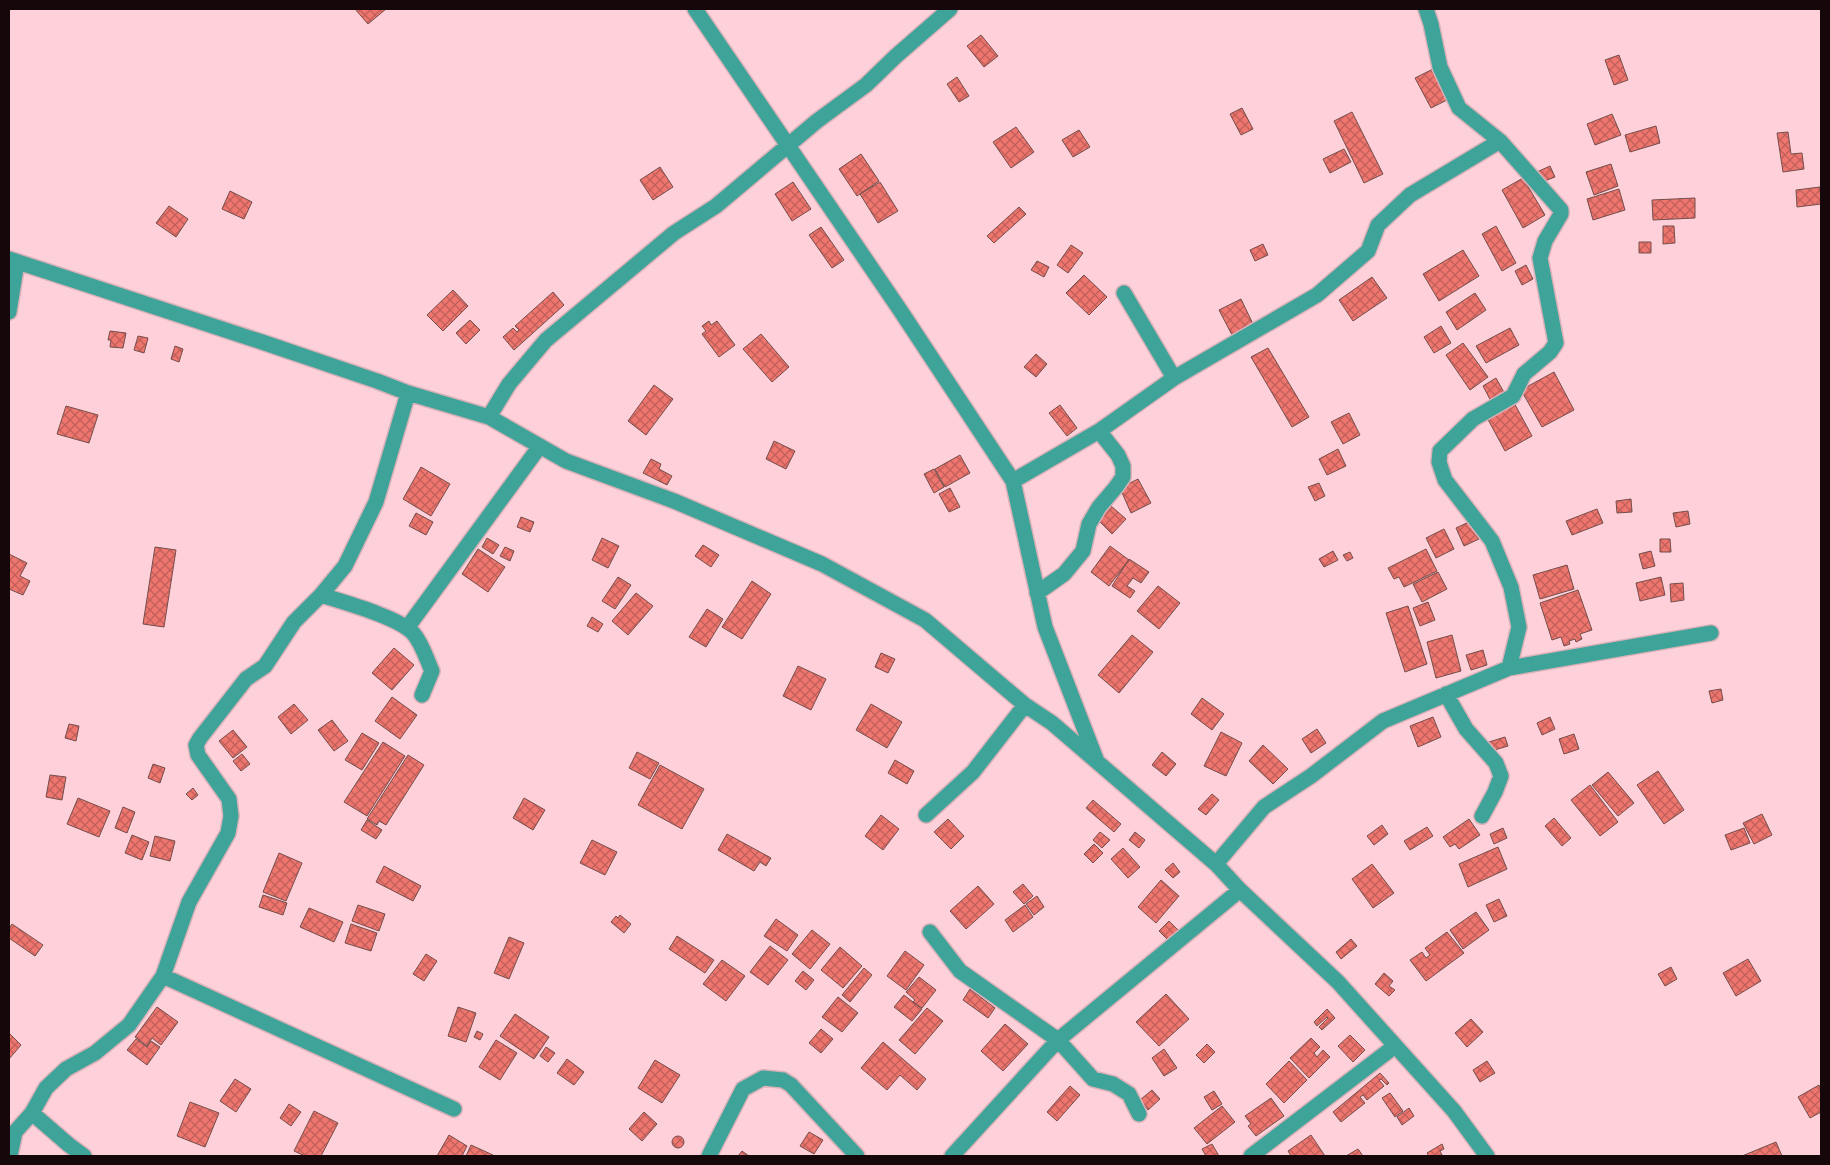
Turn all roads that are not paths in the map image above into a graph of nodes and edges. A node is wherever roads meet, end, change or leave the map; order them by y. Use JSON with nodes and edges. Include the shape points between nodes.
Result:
{"nodes":[{"id":1,"x":695,"y":9,"type":"edge"},
{"id":2,"x":950,"y":9,"type":"edge"},
{"id":3,"x":1426,"y":9,"type":"edge"},
{"id":4,"x":1500,"y":141,"type":"junction"},
{"id":5,"x":789,"y":146,"type":"junction"},
{"id":6,"x":13,"y":261,"type":"edge"},
{"id":7,"x":1124,"y":293,"type":"dead end"},
{"id":8,"x":9,"y":312,"type":"edge"},
{"id":9,"x":1174,"y":378,"type":"junction"},
{"id":10,"x":408,"y":393,"type":"junction"},
{"id":11,"x":489,"y":417,"type":"junction"},
{"id":12,"x":1099,"y":431,"type":"junction"},
{"id":13,"x":540,"y":446,"type":"junction"},
{"id":14,"x":1013,"y":481,"type":"junction"},
{"id":15,"x":1038,"y":593,"type":"junction"},
{"id":16,"x":321,"y":595,"type":"junction"},
{"id":17,"x":407,"y":628,"type":"junction"},
{"id":18,"x":1712,"y":633,"type":"dead end"},
{"id":19,"x":1509,"y":668,"type":"junction"},
{"id":20,"x":1446,"y":694,"type":"junction"},
{"id":21,"x":422,"y":695,"type":"dead end"},
{"id":22,"x":1024,"y":705,"type":"junction"},
{"id":23,"x":1097,"y":763,"type":"junction"},
{"id":24,"x":926,"y":815,"type":"dead end"},
{"id":25,"x":1482,"y":816,"type":"dead end"},
{"id":26,"x":1216,"y":864,"type":"junction"},
{"id":27,"x":1240,"y":890,"type":"junction"},
{"id":28,"x":930,"y":932,"type":"dead end"},
{"id":29,"x":163,"y":976,"type":"junction"},
{"id":30,"x":1058,"y":1040,"type":"junction"},
{"id":31,"x":1395,"y":1046,"type":"junction"},
{"id":32,"x":454,"y":1109,"type":"dead end"},
{"id":33,"x":32,"y":1113,"type":"junction"},
{"id":34,"x":1139,"y":1114,"type":"dead end"},
{"id":35,"x":10,"y":1156,"type":"edge"},
{"id":36,"x":84,"y":1156,"type":"edge"},
{"id":37,"x":709,"y":1156,"type":"edge"},
{"id":38,"x":857,"y":1156,"type":"edge"},
{"id":39,"x":952,"y":1156,"type":"edge"},
{"id":40,"x":1251,"y":1156,"type":"edge"},
{"id":41,"x":1487,"y":1156,"type":"edge"}],
"edges":[{"from":1,"to":5,"type":"street"},
{"from":2,"to":5,"type":"street","via":[[866,85]]},
{"from":3,"to":4,"type":"street","via":[[1440,67],[1459,108]]},
{"from":4,"to":9,"type":"street","via":[[1410,195],[1378,225],[1368,251],[1316,295]]},
{"from":4,"to":19,"type":"street","via":[[1561,210],[1545,240],[1540,258],[1556,343],[1524,374],[1513,396],[1473,419],[1440,451],[1439,462],[1445,480],[1492,542],[1511,587],[1519,627]]},
{"from":5,"to":11,"type":"street","via":[[716,206],[674,233],[546,340],[509,384]]},
{"from":5,"to":14,"type":"street"},
{"from":6,"to":8,"type":"street"},
{"from":6,"to":10,"type":"street"},
{"from":7,"to":9,"type":"street"},
{"from":9,"to":12,"type":"street"},
{"from":10,"to":11,"type":"street"},
{"from":10,"to":16,"type":"street","via":[[376,502],[345,566]]},
{"from":11,"to":13,"type":"street"},
{"from":12,"to":14,"type":"street"},
{"from":12,"to":15,"type":"street","via":[[1118,455],[1123,477],[1098,507],[1089,524],[1083,551],[1064,574]]},
{"from":13,"to":17,"type":"street"},
{"from":13,"to":22,"type":"street","via":[[566,461],[822,564],[871,590],[925,620]]},
{"from":14,"to":15,"type":"street"},
{"from":15,"to":23,"type":"street","via":[[1045,627]]},
{"from":16,"to":17,"type":"street","via":[[361,607]]},
{"from":16,"to":29,"type":"street","via":[[294,622],[265,666],[246,679],[196,745],[198,754],[229,799],[228,833],[189,902]]},
{"from":17,"to":21,"type":"street","via":[[415,635],[432,671]]},
{"from":18,"to":19,"type":"street"},
{"from":19,"to":20,"type":"street"},
{"from":20,"to":25,"type":"street","via":[[1466,729],[1496,763],[1501,776]]},
{"from":20,"to":26,"type":"street","via":[[1383,721],[1264,807]]},
{"from":22,"to":23,"type":"street","via":[[1052,723]]},
{"from":22,"to":24,"type":"street","via":[[973,772]]},
{"from":23,"to":26,"type":"street"},
{"from":26,"to":27,"type":"street"},
{"from":27,"to":30,"type":"street"},
{"from":27,"to":31,"type":"street","via":[[1338,982]]},
{"from":28,"to":30,"type":"street","via":[[960,971]]},
{"from":29,"to":32,"type":"street"},
{"from":29,"to":33,"type":"street","via":[[129,1025],[95,1053],[66,1069],[46,1088]]},
{"from":30,"to":34,"type":"street","via":[[1093,1079],[1113,1084],[1130,1094]]},
{"from":30,"to":39,"type":"street"},
{"from":31,"to":40,"type":"street"},
{"from":31,"to":41,"type":"street","via":[[1454,1111]]},
{"from":33,"to":35,"type":"street","via":[[15,1132]]},
{"from":33,"to":36,"type":"street"},
{"from":37,"to":38,"type":"street","via":[[743,1089],[763,1078],[783,1080],[791,1085]]}]}
